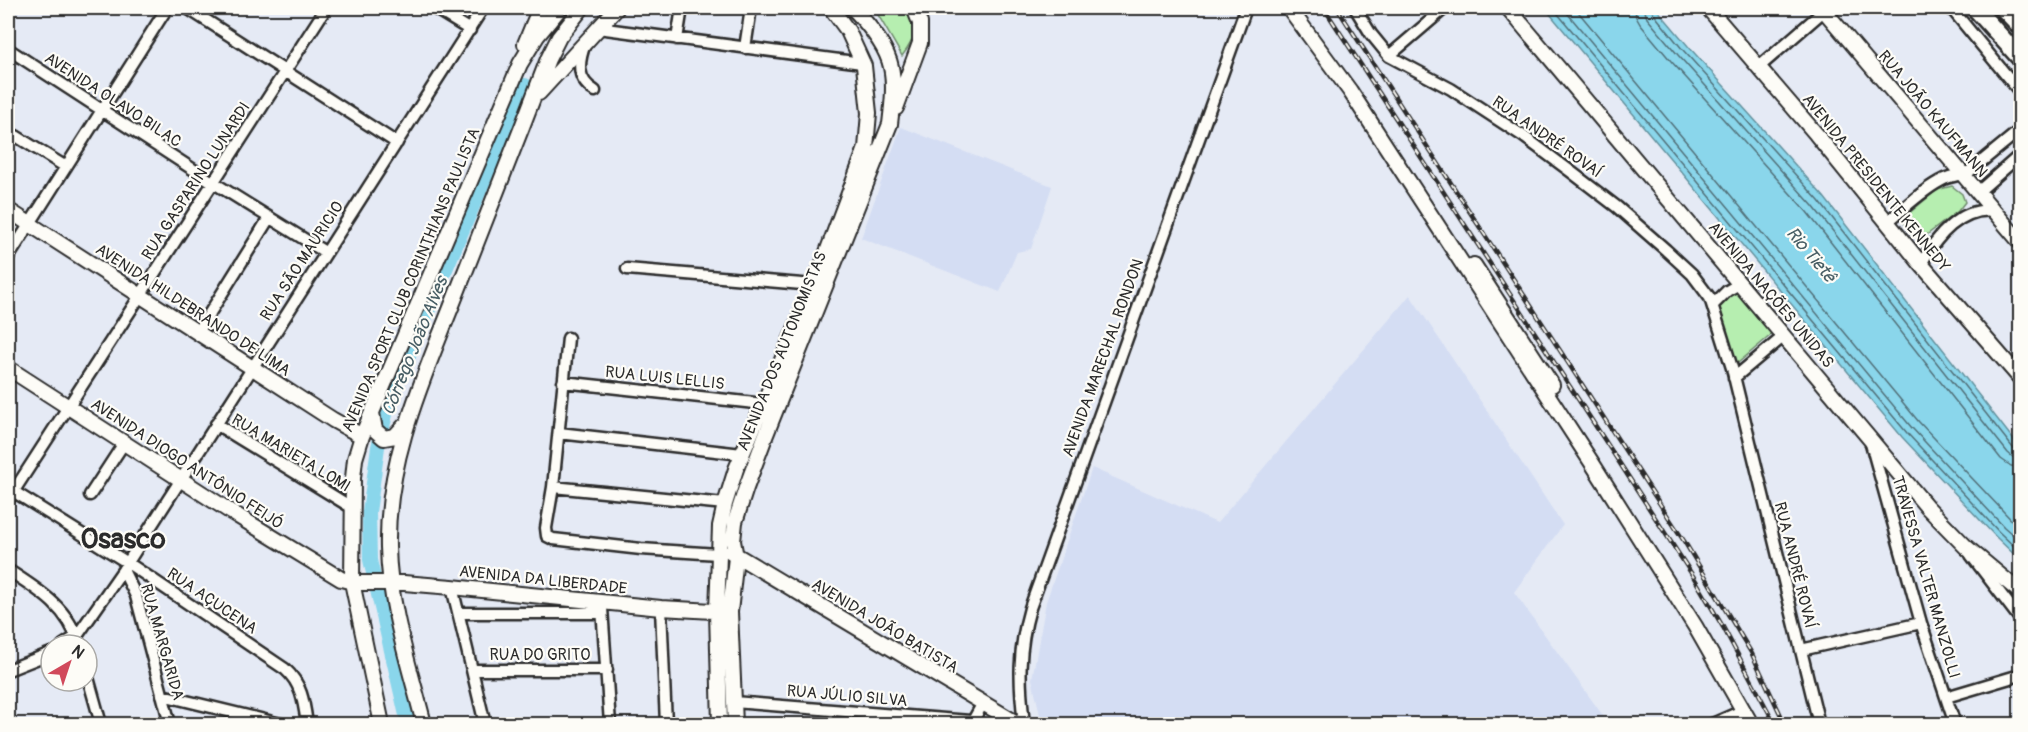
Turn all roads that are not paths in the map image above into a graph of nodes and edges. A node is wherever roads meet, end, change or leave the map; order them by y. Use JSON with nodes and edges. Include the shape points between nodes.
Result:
{"nodes":[{"id":1,"x":167,"y":8,"type":"edge"},
{"id":2,"x":187,"y":8,"type":"edge"},
{"id":3,"x":326,"y":8,"type":"edge"},
{"id":4,"x":434,"y":8,"type":"edge"},
{"id":5,"x":483,"y":8,"type":"edge"},
{"id":6,"x":540,"y":8,"type":"edge"},
{"id":7,"x":560,"y":8,"type":"edge"},
{"id":8,"x":582,"y":8,"type":"edge"},
{"id":9,"x":616,"y":8,"type":"edge"},
{"id":10,"x":682,"y":8,"type":"edge"},
{"id":11,"x":751,"y":8,"type":"edge"},
{"id":12,"x":831,"y":8,"type":"edge"},
{"id":13,"x":853,"y":8,"type":"edge"},
{"id":14,"x":914,"y":8,"type":"edge"},
{"id":15,"x":1246,"y":8,"type":"edge"},
{"id":16,"x":1289,"y":8,"type":"edge"},
{"id":17,"x":1300,"y":8,"type":"edge"},
{"id":18,"x":1354,"y":8,"type":"edge"},
{"id":19,"x":1508,"y":8,"type":"edge"},
{"id":20,"x":1708,"y":8,"type":"edge"},
{"id":21,"x":1824,"y":8,"type":"edge"},
{"id":22,"x":1951,"y":8,"type":"edge"},
{"id":23,"x":1975,"y":8,"type":"edge"},
{"id":24,"x":2003,"y":8,"type":"edge"},
{"id":25,"x":1441,"y":9,"type":"edge"},
{"id":26,"x":2020,"y":26,"type":"edge"},
{"id":27,"x":598,"y":28,"type":"junction"},
{"id":28,"x":470,"y":30,"type":"junction"},
{"id":29,"x":587,"y":39,"type":"junction"},
{"id":30,"x":677,"y":39,"type":"junction"},
{"id":31,"x":745,"y":48,"type":"junction"},
{"id":32,"x":8,"y":49,"type":"edge"},
{"id":33,"x":915,"y":56,"type":"junction"},
{"id":34,"x":1389,"y":56,"type":"junction"},
{"id":35,"x":2020,"y":58,"type":"edge"},
{"id":36,"x":520,"y":64,"type":"junction"},
{"id":37,"x":863,"y":64,"type":"junction"},
{"id":38,"x":891,"y":66,"type":"junction"},
{"id":39,"x":1759,"y":67,"type":"junction"},
{"id":40,"x":285,"y":70,"type":"junction"},
{"id":41,"x":595,"y":91,"type":"dead end"},
{"id":42,"x":2020,"y":92,"type":"edge"},
{"id":43,"x":532,"y":101,"type":"junction"},
{"id":44,"x":101,"y":109,"type":"junction"},
{"id":45,"x":890,"y":124,"type":"junction"},
{"id":46,"x":2020,"y":130,"type":"edge"},
{"id":47,"x":16,"y":136,"type":"dead end"},
{"id":48,"x":397,"y":143,"type":"junction"},
{"id":49,"x":2020,"y":155,"type":"edge"},
{"id":50,"x":66,"y":167,"type":"junction"},
{"id":51,"x":1962,"y":175,"type":"junction"},
{"id":52,"x":214,"y":183,"type":"junction"},
{"id":53,"x":1978,"y":192,"type":"junction"},
{"id":54,"x":8,"y":210,"type":"edge"},
{"id":55,"x":1995,"y":211,"type":"junction"},
{"id":56,"x":269,"y":218,"type":"junction"},
{"id":57,"x":1887,"y":222,"type":"junction"},
{"id":58,"x":29,"y":226,"type":"junction"},
{"id":59,"x":2020,"y":242,"type":"edge"},
{"id":60,"x":325,"y":252,"type":"junction"},
{"id":61,"x":8,"y":258,"type":"edge"},
{"id":62,"x":1921,"y":264,"type":"junction"},
{"id":63,"x":627,"y":269,"type":"dead end"},
{"id":64,"x":1739,"y":284,"type":"junction"},
{"id":65,"x":814,"y":285,"type":"junction"},
{"id":66,"x":141,"y":295,"type":"junction"},
{"id":67,"x":1714,"y":304,"type":"junction"},
{"id":68,"x":198,"y":332,"type":"junction"},
{"id":69,"x":1784,"y":336,"type":"junction"},
{"id":70,"x":568,"y":338,"type":"dead end"},
{"id":71,"x":252,"y":367,"type":"junction"},
{"id":72,"x":8,"y":368,"type":"edge"},
{"id":73,"x":1734,"y":378,"type":"junction"},
{"id":74,"x":2020,"y":378,"type":"edge"},
{"id":75,"x":563,"y":382,"type":"junction"},
{"id":76,"x":764,"y":404,"type":"junction"},
{"id":77,"x":69,"y":407,"type":"junction"},
{"id":78,"x":372,"y":416,"type":"junction"},
{"id":79,"x":216,"y":424,"type":"junction"},
{"id":80,"x":403,"y":427,"type":"junction"},
{"id":81,"x":559,"y":433,"type":"junction"},
{"id":82,"x":362,"y":436,"type":"junction"},
{"id":83,"x":1869,"y":438,"type":"junction"},
{"id":84,"x":124,"y":443,"type":"junction"},
{"id":85,"x":742,"y":454,"type":"junction"},
{"id":86,"x":181,"y":478,"type":"junction"},
{"id":87,"x":553,"y":487,"type":"junction"},
{"id":88,"x":9,"y":493,"type":"edge"},
{"id":89,"x":90,"y":495,"type":"dead end"},
{"id":90,"x":725,"y":504,"type":"junction"},
{"id":91,"x":351,"y":507,"type":"junction"},
{"id":92,"x":720,"y":526,"type":"junction"},
{"id":93,"x":1966,"y":547,"type":"junction"},
{"id":94,"x":718,"y":554,"type":"junction"},
{"id":95,"x":736,"y":557,"type":"junction"},
{"id":96,"x":125,"y":566,"type":"junction"},
{"id":97,"x":8,"y":570,"type":"edge"},
{"id":98,"x":355,"y":583,"type":"junction"},
{"id":99,"x":385,"y":583,"type":"junction"},
{"id":100,"x":452,"y":587,"type":"junction"},
{"id":101,"x":2020,"y":592,"type":"edge"},
{"id":102,"x":602,"y":608,"type":"junction"},
{"id":103,"x":661,"y":608,"type":"junction"},
{"id":104,"x":723,"y":612,"type":"junction"},
{"id":105,"x":459,"y":613,"type":"junction"},
{"id":106,"x":2020,"y":619,"type":"edge"},
{"id":107,"x":1921,"y":622,"type":"junction"},
{"id":108,"x":75,"y":633,"type":"edge"},
{"id":109,"x":82,"y":633,"type":"edge"},
{"id":110,"x":1801,"y":650,"type":"junction"},
{"id":111,"x":39,"y":658,"type":"edge"},
{"id":112,"x":8,"y":670,"type":"edge"},
{"id":113,"x":473,"y":670,"type":"junction"},
{"id":114,"x":608,"y":670,"type":"junction"},
{"id":115,"x":2020,"y":675,"type":"edge"},
{"id":116,"x":92,"y":693,"type":"edge"},
{"id":117,"x":162,"y":695,"type":"junction"},
{"id":118,"x":1946,"y":697,"type":"junction"},
{"id":119,"x":734,"y":702,"type":"junction"},
{"id":120,"x":983,"y":703,"type":"junction"},
{"id":121,"x":1748,"y":708,"type":"junction"},
{"id":122,"x":101,"y":724,"type":"edge"},
{"id":123,"x":170,"y":724,"type":"edge"},
{"id":124,"x":281,"y":724,"type":"edge"},
{"id":125,"x":307,"y":724,"type":"edge"},
{"id":126,"x":382,"y":724,"type":"edge"},
{"id":127,"x":424,"y":724,"type":"edge"},
{"id":128,"x":485,"y":724,"type":"edge"},
{"id":129,"x":610,"y":724,"type":"edge"},
{"id":130,"x":666,"y":724,"type":"edge"},
{"id":131,"x":720,"y":724,"type":"edge"},
{"id":132,"x":735,"y":724,"type":"edge"},
{"id":133,"x":1017,"y":724,"type":"edge"},
{"id":134,"x":1024,"y":724,"type":"edge"},
{"id":135,"x":1712,"y":724,"type":"edge"},
{"id":136,"x":1750,"y":724,"type":"edge"},
{"id":137,"x":1761,"y":724,"type":"edge"},
{"id":138,"x":1819,"y":724,"type":"edge"},
{"id":139,"x":1955,"y":724,"type":"edge"}],
"edges":[{"from":1,"to":44,"type":"street"},
{"from":2,"to":40,"type":"street"},
{"from":3,"to":40,"type":"street","name":"RUA GASPARINO LUNARDI"},
{"from":4,"to":28,"type":"street"},
{"from":5,"to":28,"type":"street","name":"RUA SÃO MAURICIO"},
{"from":6,"to":36,"type":"main road"},
{"from":7,"to":36,"type":"main road","name":"AVENIDA SPORT CLUB CORINTHIANS PAULISTA"},
{"from":8,"to":43,"type":"main road","via":[[559,37]]},
{"from":9,"to":27,"type":"main road"},
{"from":10,"to":30,"type":"street"},
{"from":11,"to":31,"type":"street"},
{"from":12,"to":37,"type":"main road","name":"AVENIDA DOS AUTONOMISTAS","via":[[848,31]]},
{"from":13,"to":38,"type":"main road","name":"AVENIDA DOS AUTONOMISTAS","via":[[872,29]]},
{"from":14,"to":33,"type":"main road","via":[[921,33]]},
{"from":15,"to":134,"type":"street","name":"AVENIDA MARECHAL RONDON","via":[[1030,608],[1019,663]]},
{"from":16,"to":121,"type":"main road","via":[[1356,101]]},
{"from":17,"to":121,"type":"main road","via":[[1370,105],[1541,368],[1700,618]]},
{"from":18,"to":34,"type":"street","name":"RUA ANDRÉ ROVAÍ"},
{"from":19,"to":64,"type":"main road","name":"AVENIDA NAÇÕES UNIDAS"},
{"from":20,"to":39,"type":"main road","name":"AVENIDA PRESIDENTE KENNEDY"},
{"from":21,"to":39,"type":"street"},
{"from":21,"to":51,"type":"main road","name":"RUA JOÃO KAUFMANN"},
{"from":22,"to":42,"type":"street"},
{"from":23,"to":35,"type":"highway"},
{"from":24,"to":26,"type":"highway"},
{"from":25,"to":34,"type":"street"},
{"from":27,"to":29,"type":"main road"},
{"from":27,"to":30,"type":"street"},
{"from":28,"to":48,"type":"street","name":"RUA SÃO MAURICIO"},
{"from":29,"to":41,"type":"street","via":[[579,68],[584,82]]},
{"from":29,"to":43,"type":"main road"},
{"from":30,"to":31,"type":"street"},
{"from":31,"to":37,"type":"street"},
{"from":32,"to":44,"type":"street","name":"AVENIDA OLAVO BILAC"},
{"from":33,"to":38,"type":"main road"},
{"from":33,"to":45,"type":"main road"},
{"from":34,"to":67,"type":"street","name":"RUA ANDRÉ ROVAÍ","via":[[1450,89],[1570,171],[1666,250],[1700,283]]},
{"from":36,"to":78,"type":"main road","name":"AVENIDA SPORT CLUB CORINTHIANS PAULISTA"},
{"from":37,"to":38,"type":"main road"},
{"from":37,"to":65,"type":"main road","name":"AVENIDA DOS AUTONOMISTAS","via":[[869,113],[866,148]]},
{"from":38,"to":45,"type":"main road","name":"AVENIDA DOS AUTONOMISTAS"},
{"from":39,"to":57,"type":"main road","name":"AVENIDA PRESIDENTE KENNEDY"},
{"from":40,"to":48,"type":"street"},
{"from":40,"to":52,"type":"street","name":"RUA GASPARINO LUNARDI"},
{"from":43,"to":80,"type":"main road"},
{"from":44,"to":50,"type":"street"},
{"from":44,"to":52,"type":"street","name":"AVENIDA OLAVO BILAC"},
{"from":45,"to":95,"type":"main road","name":"AVENIDA DOS AUTONOMISTAS","via":[[746,488],[735,522]]},
{"from":46,"to":51,"type":"street"},
{"from":47,"to":50,"type":"street"},
{"from":48,"to":60,"type":"street","name":"RUA SÃO MAURICIO"},
{"from":49,"to":53,"type":"street"},
{"from":50,"to":58,"type":"street"},
{"from":51,"to":53,"type":"main road","name":"RUA JOÃO KAUFMANN"},
{"from":51,"to":57,"type":"street","via":[[1930,187]]},
{"from":52,"to":56,"type":"street","name":"AVENIDA OLAVO BILAC"},
{"from":52,"to":66,"type":"street","name":"RUA GASPARINO LUNARDI"},
{"from":53,"to":55,"type":"main road","name":"RUA JOÃO KAUFMANN"},
{"from":54,"to":58,"type":"main road","name":"AVENIDA HILDEBRANDO DE LIMA"},
{"from":55,"to":59,"type":"main road","name":"RUA JOÃO KAUFMANN"},
{"from":55,"to":62,"type":"street","via":[[1978,210],[1964,216],[1933,243]]},
{"from":56,"to":60,"type":"street","name":"AVENIDA OLAVO BILAC"},
{"from":56,"to":68,"type":"street"},
{"from":57,"to":62,"type":"main road","name":"AVENIDA PRESIDENTE KENNEDY"},
{"from":58,"to":61,"type":"street"},
{"from":58,"to":66,"type":"main road","name":"AVENIDA HILDEBRANDO DE LIMA"},
{"from":60,"to":71,"type":"street","name":"RUA SÃO MAURICIO"},
{"from":62,"to":74,"type":"main road","name":"AVENIDA PRESIDENTE KENNEDY"},
{"from":63,"to":65,"type":"street"},
{"from":64,"to":67,"type":"street"},
{"from":64,"to":69,"type":"main road","name":"AVENIDA NAÇÕES UNIDAS"},
{"from":65,"to":76,"type":"main road","name":"AVENIDA DOS AUTONOMISTAS"},
{"from":66,"to":68,"type":"main road","name":"AVENIDA HILDEBRANDO DE LIMA"},
{"from":66,"to":77,"type":"street","name":"RUA GASPARINO LUNARDI"},
{"from":67,"to":73,"type":"street","name":"RUA ANDRÉ ROVAÍ"},
{"from":68,"to":71,"type":"main road","name":"AVENIDA HILDEBRANDO DE LIMA"},
{"from":69,"to":73,"type":"street"},
{"from":69,"to":83,"type":"main road","name":"AVENIDA NAÇÕES UNIDAS"},
{"from":70,"to":75,"type":"street"},
{"from":71,"to":79,"type":"street","name":"RUA SÃO MAURICIO"},
{"from":71,"to":82,"type":"main road","name":"AVENIDA HILDEBRANDO DE LIMA"},
{"from":72,"to":77,"type":"main road","name":"AVENIDA DIOGO ANTÔNIO FEIJÓ"},
{"from":73,"to":110,"type":"street","name":"RUA ANDRÉ ROVAÍ"},
{"from":75,"to":76,"type":"street","name":"RUA LUIS LELLIS"},
{"from":75,"to":81,"type":"street"},
{"from":76,"to":85,"type":"main road","name":"AVENIDA DOS AUTONOMISTAS"},
{"from":77,"to":84,"type":"main road","name":"AVENIDA DIOGO ANTÔNIO FEIJÓ"},
{"from":77,"to":88,"type":"street","name":"RUA GASPARINO LUNARDI"},
{"from":78,"to":80,"type":"main road","via":[[375,430],[384,438],[392,437]]},
{"from":78,"to":82,"type":"main road","name":"AVENIDA SPORT CLUB CORINTHIANS PAULISTA"},
{"from":79,"to":86,"type":"street","name":"RUA SÃO MAURICIO"},
{"from":79,"to":91,"type":"street","name":"RUA MARIETA LOMI"},
{"from":80,"to":99,"type":"main road","via":[[391,493]]},
{"from":81,"to":85,"type":"street"},
{"from":81,"to":87,"type":"street"},
{"from":82,"to":91,"type":"main road","name":"AVENIDA SPORT CLUB CORINTHIANS PAULISTA","via":[[355,459]]},
{"from":83,"to":93,"type":"main road","name":"AVENIDA NAÇÕES UNIDAS"},
{"from":83,"to":107,"type":"street","name":"TRAVESSA VALTER MANZOLLI"},
{"from":84,"to":86,"type":"main road","name":"AVENIDA DIOGO ANTÔNIO FEIJÓ"},
{"from":84,"to":89,"type":"street"},
{"from":85,"to":90,"type":"main road","name":"AVENIDA DOS AUTONOMISTAS"},
{"from":86,"to":96,"type":"street","name":"RUA SÃO MAURICIO"},
{"from":86,"to":98,"type":"main road","name":"AVENIDA DIOGO ANTÔNIO FEIJÓ","via":[[336,577]]},
{"from":87,"to":90,"type":"street"},
{"from":87,"to":94,"type":"street","via":[[546,528],[553,539]]},
{"from":88,"to":96,"type":"street","name":"RUA AÇUCENA"},
{"from":90,"to":92,"type":"main road","name":"AVENIDA DOS AUTONOMISTAS"},
{"from":91,"to":98,"type":"main road","name":"AVENIDA SPORT CLUB CORINTHIANS PAULISTA"},
{"from":92,"to":94,"type":"main road","name":"AVENIDA DOS AUTONOMISTAS"},
{"from":92,"to":95,"type":"main road"},
{"from":93,"to":101,"type":"main road","name":"AVENIDA NAÇÕES UNIDAS"},
{"from":93,"to":106,"type":"street"},
{"from":94,"to":104,"type":"main road","name":"AVENIDA DOS AUTONOMISTAS"},
{"from":95,"to":104,"type":"main road","name":"AVENIDA DOS AUTONOMISTAS"},
{"from":95,"to":120,"type":"main road","name":"AVENIDA JOÃO BATISTA"},
{"from":96,"to":109,"type":"street","name":"RUA SÃO MAURICIO"},
{"from":96,"to":117,"type":"street","name":"RUA MARGARIDA"},
{"from":96,"to":125,"type":"street","name":"RUA AÇUCENA","via":[[291,674],[301,690]]},
{"from":97,"to":108,"type":"street","via":[[56,604]]},
{"from":98,"to":99,"type":"main road","name":"AVENIDA DA LIBERDADE"},
{"from":98,"to":126,"type":"main road","name":"AVENIDA SPORT CLUB CORINTHIANS PAULISTA"},
{"from":99,"to":100,"type":"main road","name":"AVENIDA DA LIBERDADE"},
{"from":99,"to":127,"type":"main road"},
{"from":100,"to":102,"type":"main road","name":"AVENIDA DA LIBERDADE"},
{"from":100,"to":105,"type":"street"},
{"from":102,"to":103,"type":"main road","name":"AVENIDA DA LIBERDADE"},
{"from":102,"to":105,"type":"street"},
{"from":102,"to":114,"type":"street"},
{"from":103,"to":104,"type":"main road","name":"AVENIDA DA LIBERDADE"},
{"from":103,"to":130,"type":"street"},
{"from":104,"to":119,"type":"main road","name":"AVENIDA DOS AUTONOMISTAS"},
{"from":104,"to":131,"type":"main road","name":"AVENIDA DOS AUTONOMISTAS"},
{"from":105,"to":113,"type":"street"},
{"from":107,"to":110,"type":"street"},
{"from":107,"to":118,"type":"street","name":"TRAVESSA VALTER MANZOLLI"},
{"from":110,"to":138,"type":"street","name":"RUA ANDRÉ ROVAÍ"},
{"from":111,"to":112,"type":"street"},
{"from":113,"to":114,"type":"street","name":"RUA DO GRITO"},
{"from":113,"to":128,"type":"street"},
{"from":114,"to":129,"type":"street"},
{"from":115,"to":118,"type":"street"},
{"from":116,"to":122,"type":"street"},
{"from":117,"to":123,"type":"street","name":"RUA MARGARIDA"},
{"from":117,"to":124,"type":"street"},
{"from":118,"to":139,"type":"street","name":"TRAVESSA VALTER MANZOLLI"},
{"from":119,"to":120,"type":"street","name":"RUA JÚLIO SILVA","via":[[970,721]]},
{"from":119,"to":132,"type":"main road","name":"AVENIDA DOS AUTONOMISTAS"},
{"from":120,"to":133,"type":"main road","name":"AVENIDA JOÃO BATISTA"},
{"from":121,"to":135,"type":"street"},
{"from":121,"to":136,"type":"main road"},
{"from":121,"to":137,"type":"main road"}]}
